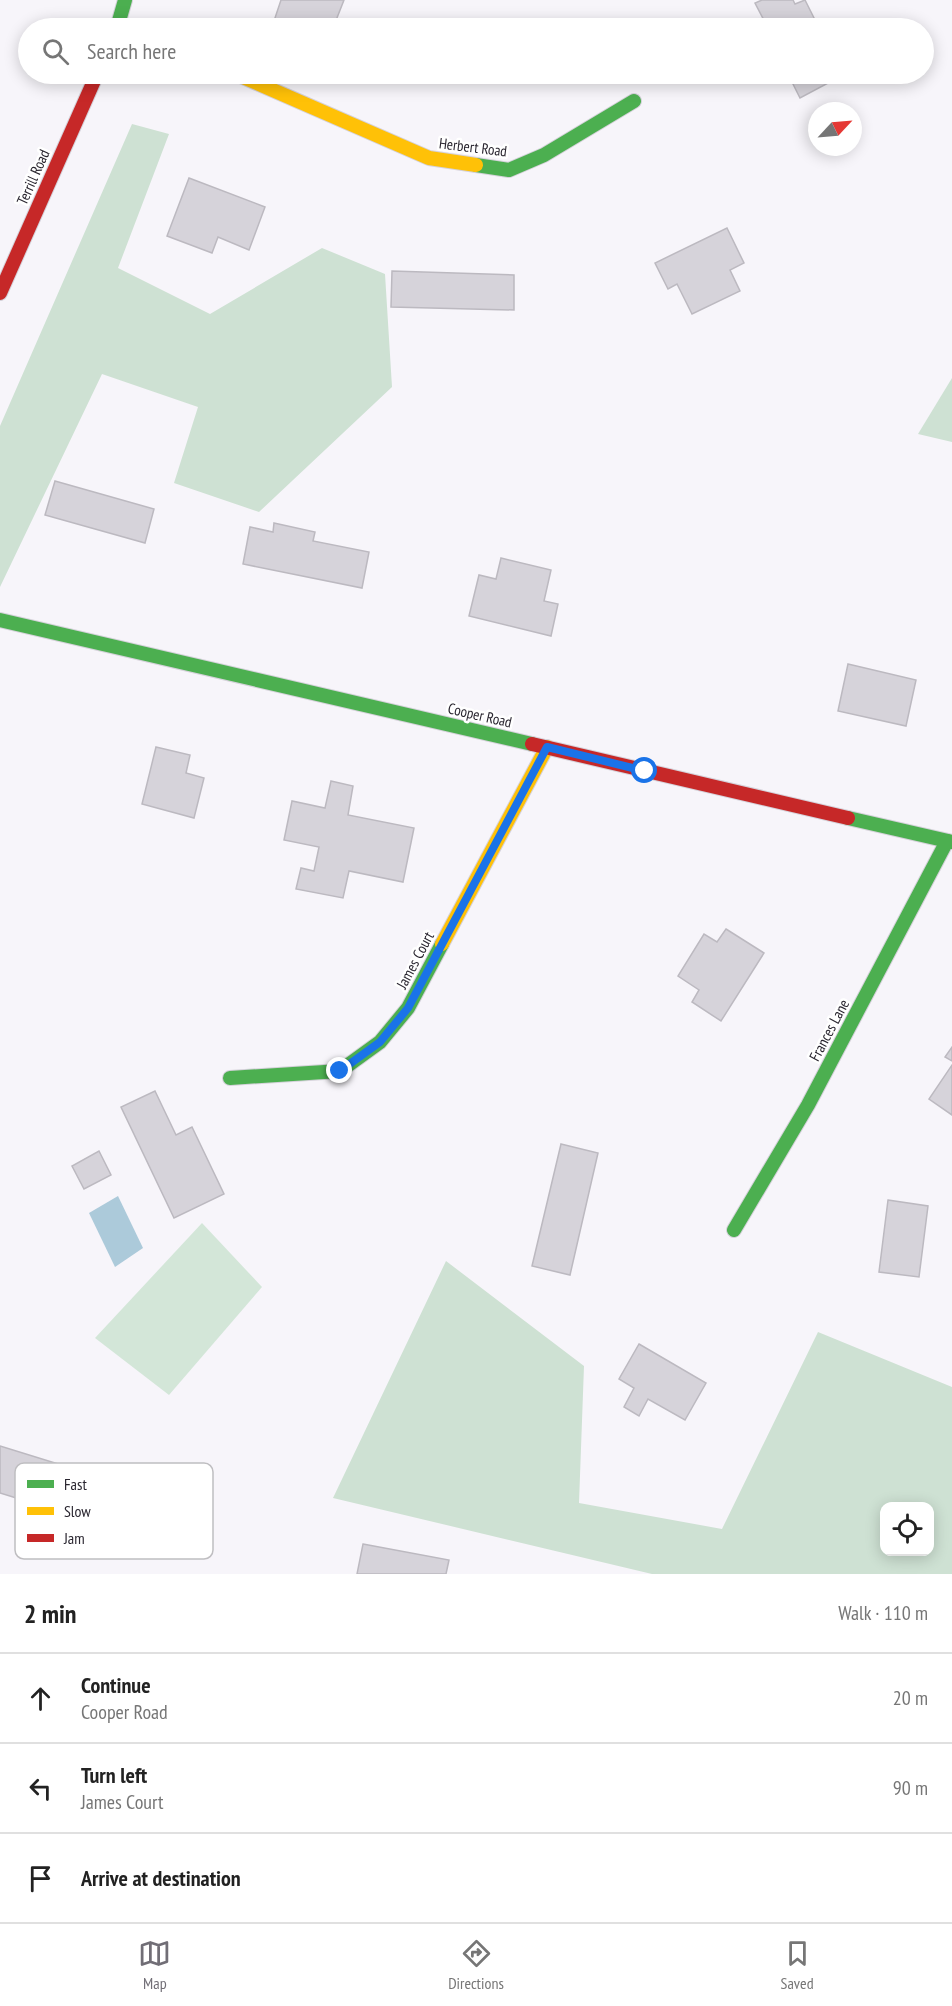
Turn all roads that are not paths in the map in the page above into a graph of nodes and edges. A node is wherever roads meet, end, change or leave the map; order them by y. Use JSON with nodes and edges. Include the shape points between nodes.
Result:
{"nodes":[{"id":1,"x":125,"y":0,"type":"edge"},
{"id":2,"x":120,"y":18,"type":"edge"},
{"id":3,"x":93,"y":84,"type":"edge"},
{"id":4,"x":259,"y":84,"type":"edge"},
{"id":5,"x":634,"y":101,"type":"dead end"},
{"id":6,"x":0,"y":293,"type":"edge"},
{"id":7,"x":0,"y":620,"type":"edge"},
{"id":8,"x":547,"y":747,"type":"junction"},
{"id":9,"x":949,"y":841,"type":"edge"},
{"id":10,"x":230,"y":1078,"type":"dead end"},
{"id":11,"x":734,"y":1230,"type":"dead end"}],
"edges":[{"from":1,"to":2,"type":"street"},
{"from":3,"to":6,"type":"street","name":"Terrill Road"},
{"from":4,"to":5,"type":"street","name":"Herbert Road","via":[[429,158],[509,170],[544,155]]},
{"from":7,"to":8,"type":"street","name":"Cooper Road"},
{"from":8,"to":9,"type":"street","name":"Cooper Road"},
{"from":8,"to":10,"type":"street","name":"James Court","via":[[408,1008],[380,1042],[340,1071]]},
{"from":9,"to":11,"type":"street","name":"Frances Lane","via":[[808,1105]]}]}
